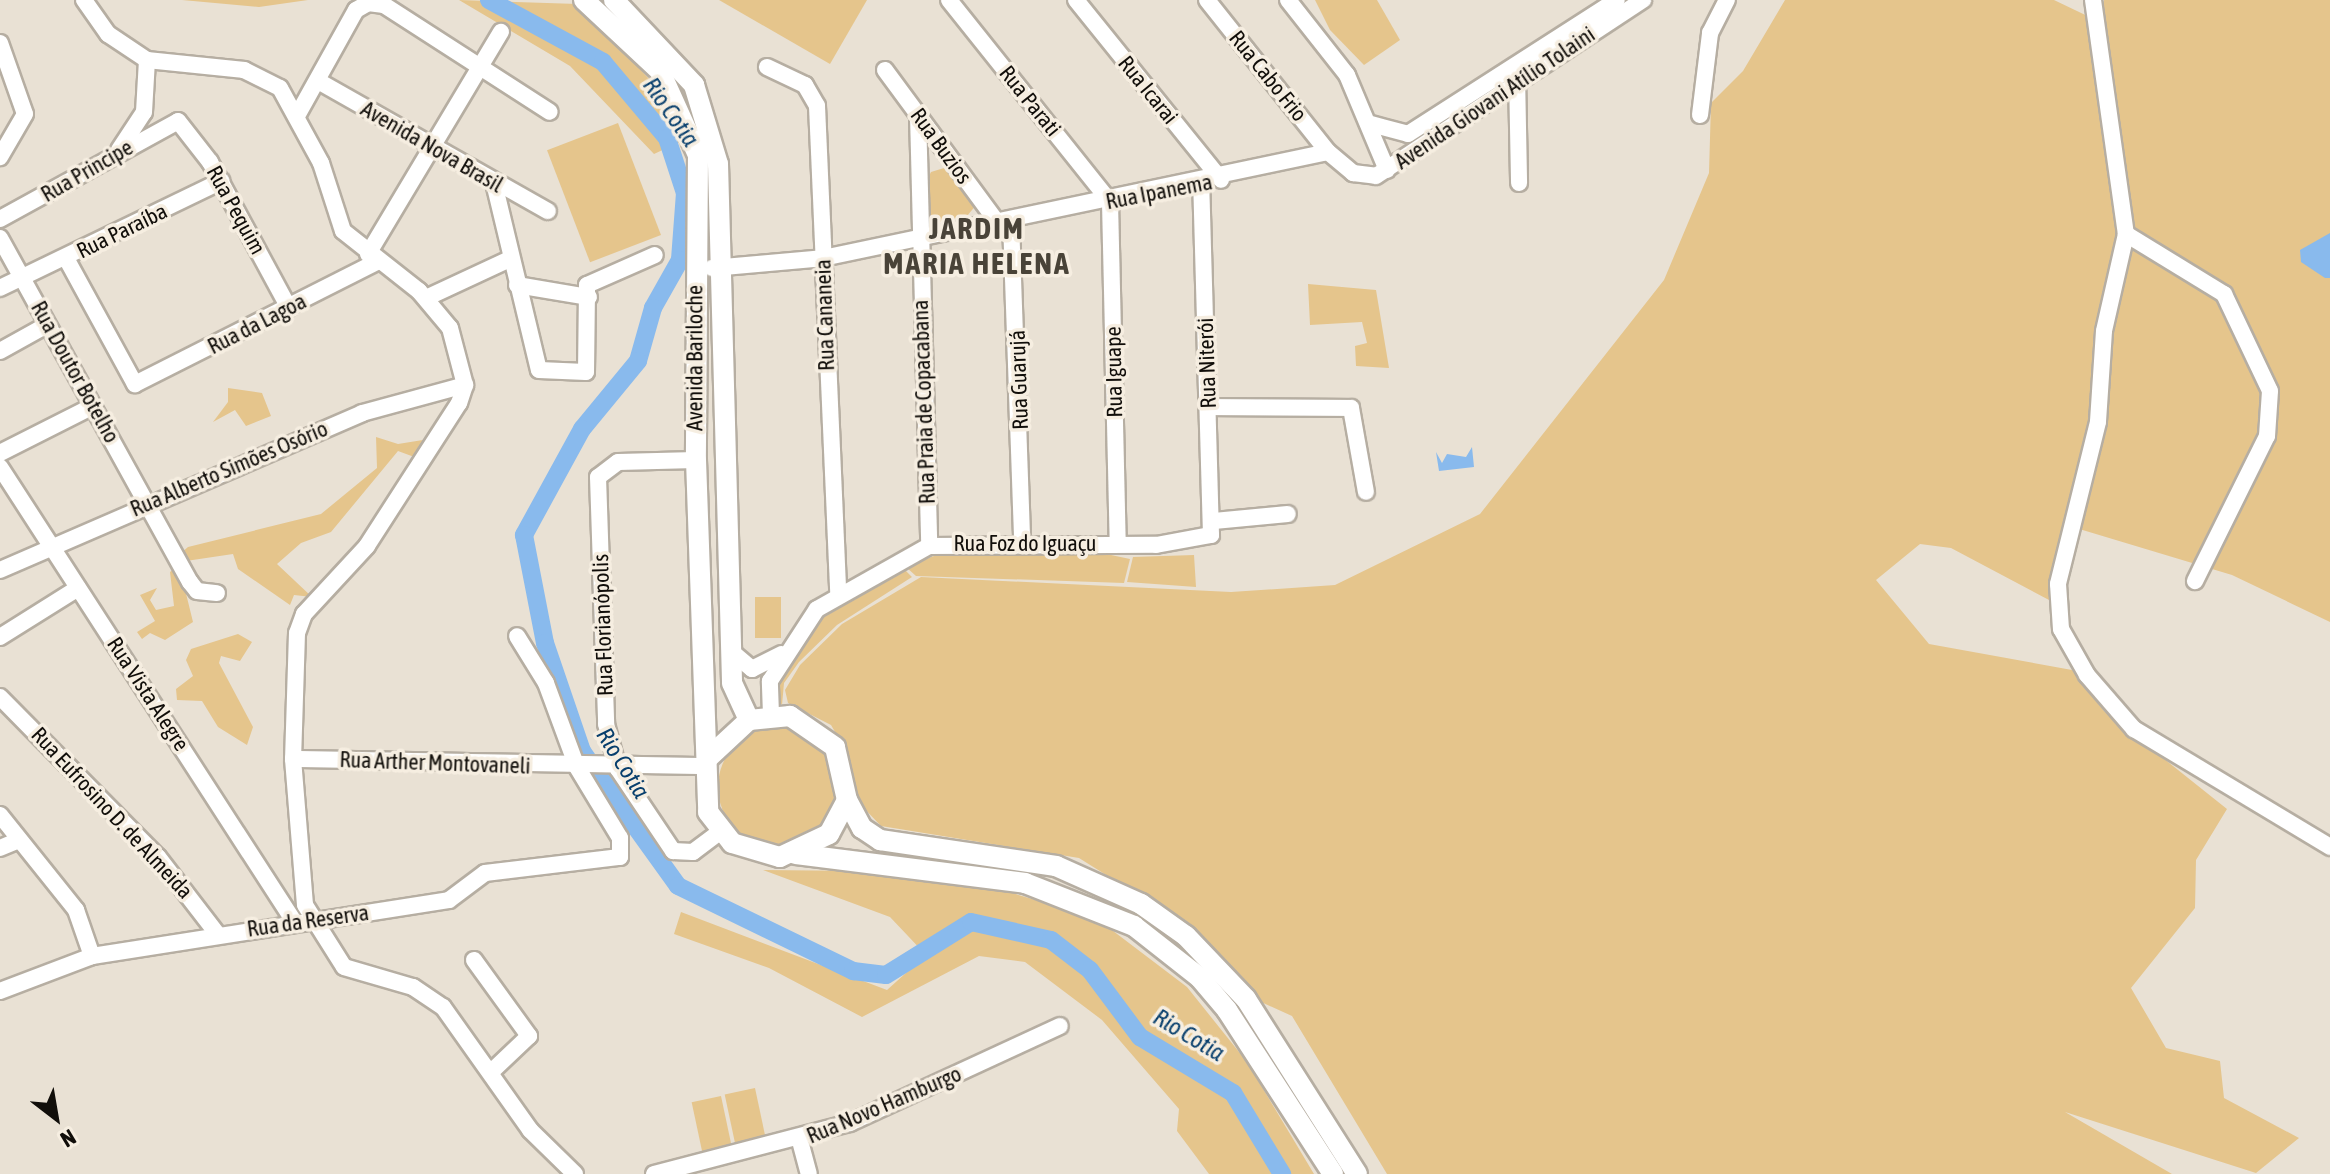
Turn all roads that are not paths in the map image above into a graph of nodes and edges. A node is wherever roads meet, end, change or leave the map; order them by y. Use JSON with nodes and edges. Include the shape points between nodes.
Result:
{"nodes":[{"id":1,"x":84,"y":0,"type":"edge"},
{"id":2,"x":584,"y":0,"type":"edge"},
{"id":3,"x":614,"y":0,"type":"edge"},
{"id":4,"x":949,"y":0,"type":"edge"},
{"id":5,"x":1076,"y":0,"type":"edge"},
{"id":6,"x":1207,"y":0,"type":"edge"},
{"id":7,"x":1288,"y":0,"type":"edge"},
{"id":8,"x":1617,"y":0,"type":"edge"},
{"id":9,"x":1727,"y":0,"type":"edge"},
{"id":10,"x":2093,"y":0,"type":"edge"},
{"id":11,"x":1638,"y":1,"type":"edge"},
{"id":12,"x":501,"y":32,"type":"dead end"},
{"id":13,"x":0,"y":43,"type":"edge"},
{"id":14,"x":147,"y":60,"type":"junction"},
{"id":15,"x":480,"y":66,"type":"junction"},
{"id":16,"x":767,"y":67,"type":"dead end"},
{"id":17,"x":885,"y":70,"type":"dead end"},
{"id":18,"x":1516,"y":74,"type":"junction"},
{"id":19,"x":318,"y":81,"type":"junction"},
{"id":20,"x":550,"y":112,"type":"dead end"},
{"id":21,"x":298,"y":114,"type":"junction"},
{"id":22,"x":918,"y":115,"type":"junction"},
{"id":23,"x":1700,"y":115,"type":"dead end"},
{"id":24,"x":172,"y":121,"type":"joint"},
{"id":25,"x":1371,"y":124,"type":"junction"},
{"id":26,"x":433,"y":145,"type":"junction"},
{"id":27,"x":1328,"y":152,"type":"junction"},
{"id":28,"x":116,"y":155,"type":"junction"},
{"id":29,"x":0,"y":157,"type":"edge"},
{"id":30,"x":949,"y":157,"type":"junction"},
{"id":31,"x":918,"y":170,"type":"junction"},
{"id":32,"x":1382,"y":173,"type":"junction"},
{"id":33,"x":1221,"y":180,"type":"junction"},
{"id":34,"x":221,"y":181,"type":"junction"},
{"id":35,"x":494,"y":183,"type":"junction"},
{"id":36,"x":1519,"y":183,"type":"dead end"},
{"id":37,"x":1201,"y":184,"type":"junction"},
{"id":38,"x":1110,"y":202,"type":"junction"},
{"id":39,"x":548,"y":211,"type":"dead end"},
{"id":40,"x":0,"y":219,"type":"edge"},
{"id":41,"x":1004,"y":221,"type":"junction"},
{"id":42,"x":2126,"y":234,"type":"junction"},
{"id":43,"x":0,"y":238,"type":"edge"},
{"id":44,"x":917,"y":238,"type":"junction"},
{"id":45,"x":655,"y":255,"type":"dead end"},
{"id":46,"x":66,"y":258,"type":"junction"},
{"id":47,"x":373,"y":258,"type":"junction"},
{"id":48,"x":823,"y":258,"type":"junction"},
{"id":49,"x":510,"y":259,"type":"junction"},
{"id":50,"x":695,"y":268,"type":"junction"},
{"id":51,"x":722,"y":268,"type":"junction"},
{"id":52,"x":22,"y":278,"type":"junction"},
{"id":53,"x":517,"y":285,"type":"junction"},
{"id":54,"x":0,"y":288,"type":"edge"},
{"id":55,"x":589,"y":297,"type":"junction"},
{"id":56,"x":426,"y":298,"type":"junction"},
{"id":57,"x":289,"y":308,"type":"junction"},
{"id":58,"x":47,"y":325,"type":"junction"},
{"id":59,"x":0,"y":351,"type":"edge"},
{"id":60,"x":465,"y":385,"type":"junction"},
{"id":61,"x":91,"y":407,"type":"junction"},
{"id":62,"x":1209,"y":407,"type":"junction"},
{"id":63,"x":0,"y":453,"type":"edge"},
{"id":64,"x":696,"y":460,"type":"junction"},
{"id":65,"x":0,"y":467,"type":"edge"},
{"id":66,"x":1366,"y":492,"type":"dead end"},
{"id":67,"x":153,"y":504,"type":"junction"},
{"id":68,"x":1288,"y":514,"type":"dead end"},
{"id":69,"x":1214,"y":521,"type":"junction"},
{"id":70,"x":1206,"y":539,"type":"joint"},
{"id":71,"x":1022,"y":541,"type":"junction"},
{"id":72,"x":1118,"y":543,"type":"junction"},
{"id":73,"x":52,"y":545,"type":"junction"},
{"id":74,"x":929,"y":546,"type":"junction"},
{"id":75,"x":0,"y":570,"type":"edge"},
{"id":76,"x":2195,"y":581,"type":"dead end"},
{"id":77,"x":78,"y":588,"type":"junction"},
{"id":78,"x":838,"y":592,"type":"junction"},
{"id":79,"x":217,"y":593,"type":"dead end"},
{"id":80,"x":517,"y":636,"type":"dead end"},
{"id":81,"x":0,"y":637,"type":"edge"},
{"id":82,"x":785,"y":650,"type":"junction"},
{"id":83,"x":733,"y":653,"type":"junction"},
{"id":84,"x":0,"y":697,"type":"edge"},
{"id":85,"x":771,"y":715,"type":"junction"},
{"id":86,"x":749,"y":720,"type":"junction"},
{"id":87,"x":293,"y":759,"type":"junction"},
{"id":88,"x":706,"y":762,"type":"junction"},
{"id":89,"x":580,"y":768,"type":"junction"},
{"id":90,"x":610,"y":768,"type":"junction"},
{"id":91,"x":847,"y":800,"type":"junction"},
{"id":92,"x":0,"y":815,"type":"edge"},
{"id":93,"x":720,"y":832,"type":"junction"},
{"id":94,"x":19,"y":840,"type":"junction"},
{"id":95,"x":2330,"y":847,"type":"edge"},
{"id":96,"x":0,"y":848,"type":"edge"},
{"id":97,"x":796,"y":854,"type":"junction"},
{"id":98,"x":303,"y":922,"type":"junction"},
{"id":99,"x":218,"y":935,"type":"junction"},
{"id":100,"x":92,"y":956,"type":"junction"},
{"id":101,"x":474,"y":960,"type":"dead end"},
{"id":102,"x":0,"y":991,"type":"edge"},
{"id":103,"x":1060,"y":1026,"type":"dead end"},
{"id":104,"x":491,"y":1072,"type":"junction"},
{"id":105,"x":800,"y":1141,"type":"junction"},
{"id":106,"x":575,"y":1174,"type":"edge"},
{"id":107,"x":654,"y":1174,"type":"edge"},
{"id":108,"x":809,"y":1174,"type":"edge"},
{"id":109,"x":1333,"y":1174,"type":"edge"},
{"id":110,"x":1357,"y":1174,"type":"edge"}],
"edges":[{"from":1,"to":14,"type":"street","via":[[108,34]]},
{"from":2,"to":50,"type":"main road","name":"Avenida Bariloche","via":[[660,71],[692,131],[700,200]]},
{"from":3,"to":51,"type":"main road","name":"Avenida Bariloche","via":[[694,85],[718,164]]},
{"from":4,"to":38,"type":"street","name":"Rua Parati"},
{"from":5,"to":33,"type":"street","name":"Rua Icarai"},
{"from":6,"to":27,"type":"street","name":"Rua Cabo Frio"},
{"from":7,"to":25,"type":"street","via":[[1347,75]]},
{"from":8,"to":18,"type":"street","name":"Avenida Giovani Atílio Tolaini"},
{"from":9,"to":23,"type":"street","via":[[1710,33]]},
{"from":10,"to":42,"type":"street"},
{"from":11,"to":18,"type":"street","name":"Avenida Giovani Atílio Tolaini"},
{"from":12,"to":15,"type":"street"},
{"from":13,"to":29,"type":"street","via":[[25,114]]},
{"from":14,"to":21,"type":"street","via":[[263,76]]},
{"from":14,"to":28,"type":"street","via":[[144,112]]},
{"from":15,"to":19,"type":"street","via":[[374,3],[356,10]]},
{"from":15,"to":20,"type":"street"},
{"from":15,"to":26,"type":"street"},
{"from":16,"to":48,"type":"street","name":"Rua Cananeia","via":[[814,95]]},
{"from":17,"to":22,"type":"street","name":"Rua Buzios"},
{"from":18,"to":25,"type":"street","name":"Avenida Giovani Atílio Tolaini","via":[[1408,134]]},
{"from":18,"to":32,"type":"street","name":"Avenida Giovani Atílio Tolaini"},
{"from":18,"to":36,"type":"street","via":[[1513,155]]},
{"from":19,"to":21,"type":"street"},
{"from":19,"to":26,"type":"street","name":"Avenida Nova Brasil"},
{"from":21,"to":47,"type":"street","via":[[343,231]]},
{"from":22,"to":30,"type":"street","name":"Rua Buzios"},
{"from":22,"to":31,"type":"street","name":"Rua Praia de Copacabana"},
{"from":24,"to":28,"type":"street","name":"Rua Principe"},
{"from":24,"to":34,"type":"street","name":"Rua Pequim","via":[[187,128]]},
{"from":25,"to":32,"type":"street"},
{"from":26,"to":35,"type":"street","name":"Avenida Nova Brasil"},
{"from":26,"to":47,"type":"street"},
{"from":27,"to":32,"type":"street","via":[[1353,173]]},
{"from":27,"to":33,"type":"street","name":"Rua Ipanema"},
{"from":28,"to":40,"type":"street","name":"Rua Principe"},
{"from":30,"to":31,"type":"street"},
{"from":30,"to":41,"type":"street","name":"Rua Buzios"},
{"from":31,"to":44,"type":"street","name":"Rua Praia de Copacabana"},
{"from":33,"to":37,"type":"street","name":"Rua Ipanema"},
{"from":34,"to":46,"type":"street","name":"Rua Paraíba"},
{"from":34,"to":57,"type":"street","name":"Rua Pequim"},
{"from":35,"to":39,"type":"street","name":"Avenida Nova Brasil"},
{"from":35,"to":49,"type":"street"},
{"from":37,"to":38,"type":"street","name":"Rua Ipanema"},
{"from":37,"to":62,"type":"street","name":"Rua Niterói"},
{"from":38,"to":41,"type":"street","name":"Rua Ipanema"},
{"from":38,"to":72,"type":"street","name":"Rua Iguape"},
{"from":41,"to":44,"type":"street","name":"Rua Ipanema"},
{"from":41,"to":71,"type":"street","name":"Rua Guarujá"},
{"from":42,"to":76,"type":"street","via":[[2224,294],[2270,391],[2267,436]]},
{"from":42,"to":95,"type":"street","via":[[2104,331],[2098,422],[2058,584],[2061,629],[2087,675],[2134,729]]},
{"from":43,"to":52,"type":"street","name":"Rua Doutor Botelho"},
{"from":44,"to":48,"type":"street","name":"Rua Ipanema"},
{"from":44,"to":74,"type":"street","name":"Rua Praia de Copacabana"},
{"from":45,"to":55,"type":"street","via":[[610,270],[587,285]]},
{"from":46,"to":52,"type":"street","name":"Rua Paraíba"},
{"from":46,"to":57,"type":"street","name":"Rua da Lagoa","via":[[135,384]]},
{"from":47,"to":56,"type":"street"},
{"from":47,"to":57,"type":"street","name":"Rua da Lagoa"},
{"from":48,"to":51,"type":"street","name":"Rua Ipanema"},
{"from":48,"to":78,"type":"street","name":"Rua Cananeia"},
{"from":49,"to":53,"type":"street"},
{"from":49,"to":56,"type":"street"},
{"from":50,"to":51,"type":"street","name":"Rua Ipanema"},
{"from":50,"to":64,"type":"main road","name":"Avenida Bariloche"},
{"from":51,"to":83,"type":"main road","name":"Avenida Bariloche"},
{"from":52,"to":54,"type":"street","name":"Rua Paraíba"},
{"from":52,"to":58,"type":"street","name":"Rua Doutor Botelho"},
{"from":53,"to":55,"type":"street"},
{"from":53,"to":55,"type":"street","via":[[536,368],[586,372]]},
{"from":56,"to":60,"type":"street","via":[[450,328]]},
{"from":58,"to":59,"type":"street"},
{"from":58,"to":61,"type":"street","name":"Rua Doutor Botelho"},
{"from":60,"to":67,"type":"street","name":"Rua Alberto Simões Osório","via":[[362,413]]},
{"from":60,"to":87,"type":"street","via":[[367,546],[304,614],[295,647]]},
{"from":61,"to":63,"type":"street"},
{"from":61,"to":67,"type":"street","name":"Rua Doutor Botelho"},
{"from":62,"to":66,"type":"street","via":[[1344,406],[1357,416]]},
{"from":62,"to":69,"type":"street","name":"Rua Niterói"},
{"from":64,"to":88,"type":"main road","name":"Avenida Bariloche"},
{"from":64,"to":90,"type":"street","name":"Rua Florianópolis","via":[[618,462],[598,477]]},
{"from":65,"to":73,"type":"street","name":"Rua Vista Alegre"},
{"from":67,"to":73,"type":"street","name":"Rua Alberto Simões Osório"},
{"from":67,"to":79,"type":"street","name":"Rua Doutor Botelho","via":[[193,587]]},
{"from":68,"to":69,"type":"street"},
{"from":69,"to":70,"type":"street","name":"Rua Niterói"},
{"from":70,"to":72,"type":"street","name":"Rua Foz do Iguaçu"},
{"from":71,"to":72,"type":"street","name":"Rua Foz do Iguaçu"},
{"from":71,"to":74,"type":"street","name":"Rua Foz do Iguaçu"},
{"from":73,"to":75,"type":"street","name":"Rua Alberto Simões Osório"},
{"from":73,"to":77,"type":"street","name":"Rua Vista Alegre"},
{"from":74,"to":78,"type":"street","name":"Rua Foz do Iguaçu"},
{"from":77,"to":81,"type":"street"},
{"from":77,"to":98,"type":"street","name":"Rua Vista Alegre"},
{"from":78,"to":82,"type":"street","name":"Rua Foz do Iguaçu"},
{"from":80,"to":89,"type":"street","via":[[546,683]]},
{"from":82,"to":83,"type":"street","name":"Rua Foz do Iguaçu","via":[[758,669]]},
{"from":82,"to":85,"type":"street","name":"Rua Foz do Iguaçu","via":[[770,681]]},
{"from":83,"to":86,"type":"main road","name":"Avenida Bariloche","via":[[734,693]]},
{"from":84,"to":99,"type":"street","name":"Rua Eufrosino D. de Almeida","via":[[158,857]]},
{"from":85,"to":86,"type":"main road"},
{"from":85,"to":91,"type":"main road","via":[[823,733],[843,763]]},
{"from":86,"to":88,"type":"main road"},
{"from":87,"to":89,"type":"street","name":"Rua Arther Montovaneli"},
{"from":87,"to":98,"type":"street"},
{"from":88,"to":90,"type":"street","name":"Rua Arther Montovaneli"},
{"from":88,"to":93,"type":"main road","via":[[705,800]]},
{"from":89,"to":90,"type":"street","name":"Rua Arther Montovaneli"},
{"from":89,"to":98,"type":"street","name":"Rua da Reserva","via":[[620,838],[623,852],[611,860],[500,870],[468,881],[455,899]]},
{"from":90,"to":93,"type":"street","name":"Rua Florianópolis","via":[[678,854]]},
{"from":91,"to":97,"type":"main road","via":[[829,834]]},
{"from":91,"to":110,"type":"main road","via":[[862,828],[880,840],[1056,866],[1141,904],[1186,936],[1246,999]]},
{"from":92,"to":94,"type":"street"},
{"from":93,"to":97,"type":"main road","via":[[763,856]]},
{"from":94,"to":96,"type":"street"},
{"from":94,"to":100,"type":"street","via":[[76,910]]},
{"from":97,"to":109,"type":"main road","via":[[969,871],[1067,894],[1124,920],[1173,953],[1227,1010]]},
{"from":98,"to":99,"type":"street","name":"Rua da Reserva"},
{"from":98,"to":104,"type":"street","name":"Rua Vista Alegre","via":[[344,967],[430,996]]},
{"from":99,"to":100,"type":"street","name":"Rua da Reserva"},
{"from":100,"to":102,"type":"street","name":"Rua da Reserva"},
{"from":101,"to":104,"type":"street","via":[[529,1032],[524,1045]]},
{"from":103,"to":105,"type":"street","name":"Rua Novo Hamburgo"},
{"from":104,"to":106,"type":"street","name":"Rua Vista Alegre","via":[[530,1130]]},
{"from":105,"to":107,"type":"street","name":"Rua Novo Hamburgo"},
{"from":105,"to":108,"type":"street"}]}
